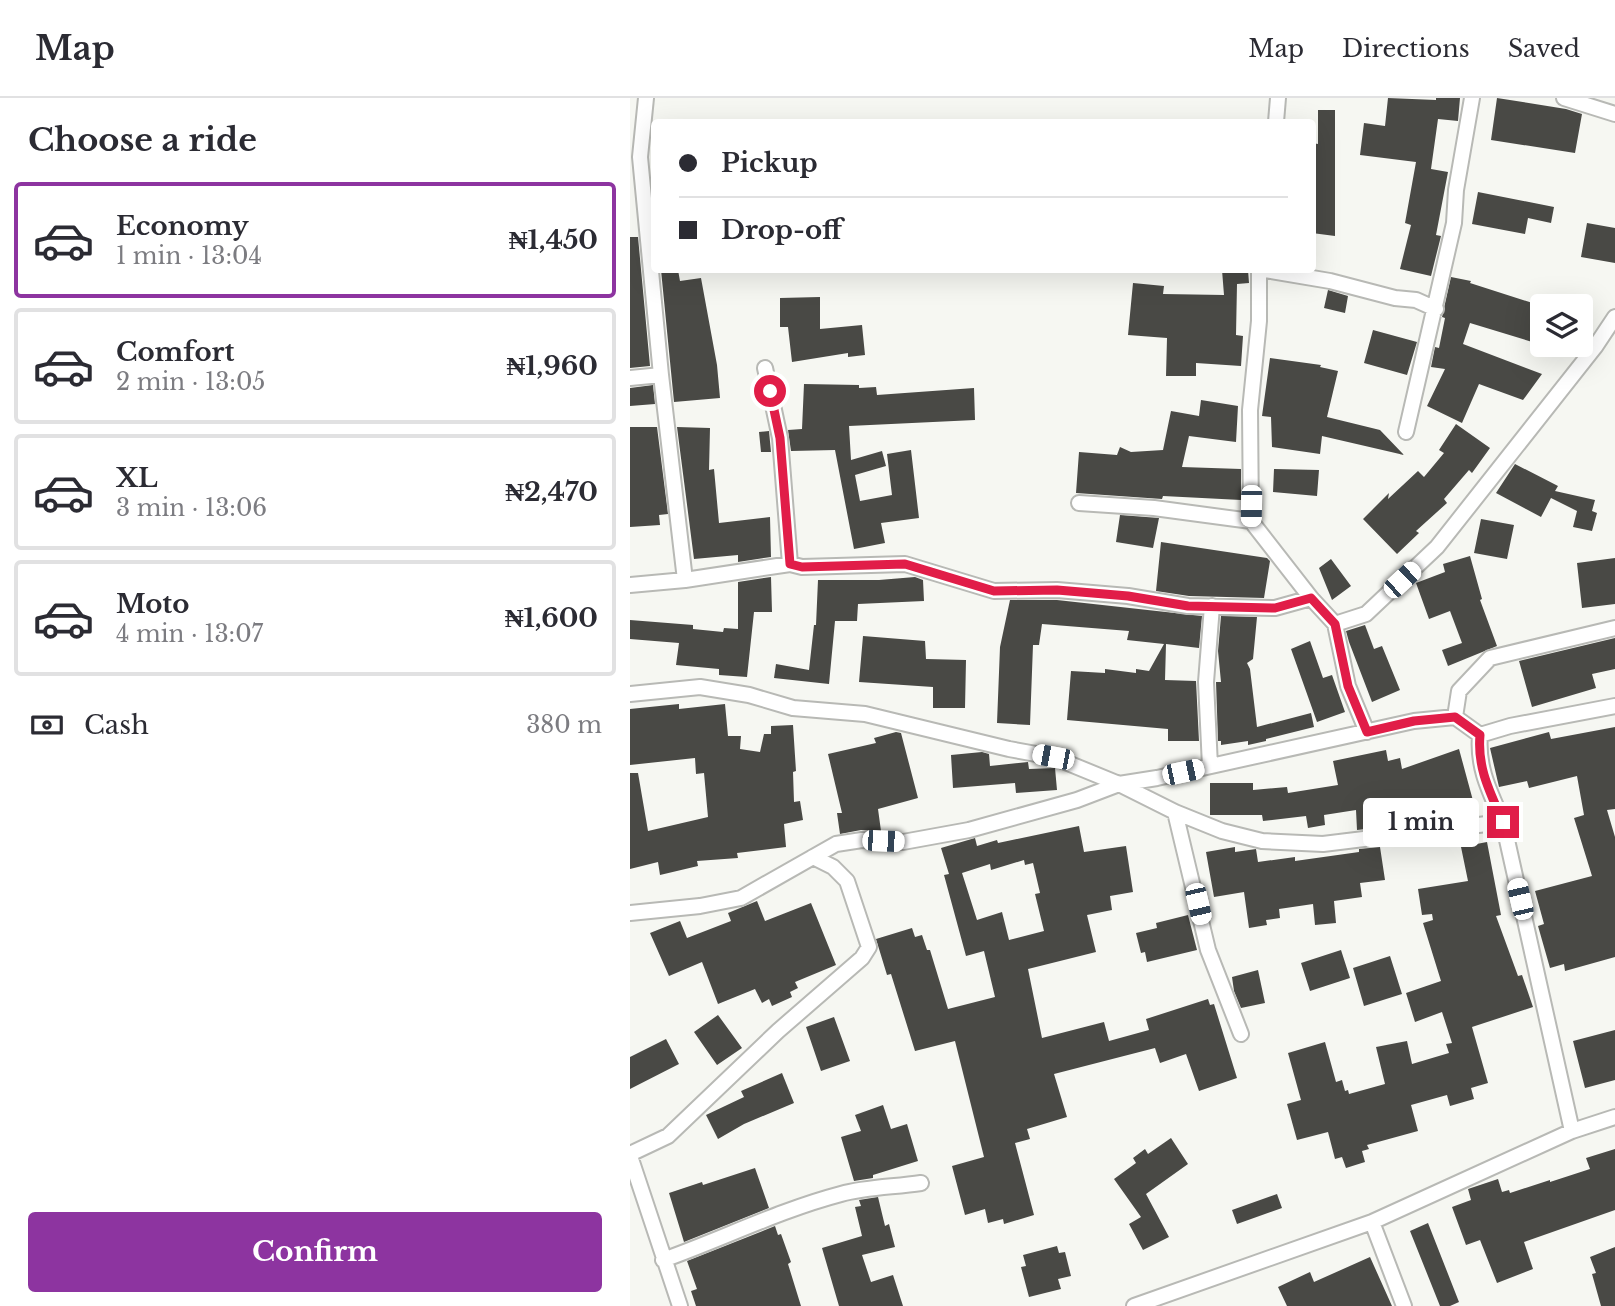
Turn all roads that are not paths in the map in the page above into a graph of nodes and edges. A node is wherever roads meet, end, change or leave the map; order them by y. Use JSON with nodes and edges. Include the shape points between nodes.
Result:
{"nodes":[{"id":1,"x":646,"y":98,"type":"edge"},
{"id":2,"x":1278,"y":98,"type":"edge"},
{"id":3,"x":1472,"y":98,"type":"edge"},
{"id":4,"x":1564,"y":98,"type":"edge"},
{"id":5,"x":1615,"y":114,"type":"edge"},
{"id":6,"x":1276,"y":119,"type":"edge"},
{"id":7,"x":635,"y":159,"type":"edge"},
{"id":8,"x":1259,"y":273,"type":"edge"},
{"id":9,"x":1283,"y":273,"type":"edge"},
{"id":10,"x":1436,"y":309,"type":"junction"},
{"id":11,"x":1615,"y":317,"type":"edge"},
{"id":12,"x":765,"y":368,"type":"dead end"},
{"id":13,"x":660,"y":375,"type":"junction"},
{"id":14,"x":630,"y":378,"type":"edge"},
{"id":15,"x":1406,"y":432,"type":"dead end"},
{"id":16,"x":1079,"y":503,"type":"dead end"},
{"id":17,"x":1251,"y":521,"type":"junction"},
{"id":18,"x":790,"y":564,"type":"junction"},
{"id":19,"x":685,"y":580,"type":"junction"},
{"id":20,"x":630,"y":585,"type":"edge"},
{"id":21,"x":1311,"y":598,"type":"junction"},
{"id":22,"x":1213,"y":606,"type":"junction"},
{"id":23,"x":1335,"y":624,"type":"junction"},
{"id":24,"x":1615,"y":628,"type":"edge"},
{"id":25,"x":630,"y":694,"type":"edge"},
{"id":26,"x":1615,"y":706,"type":"edge"},
{"id":27,"x":1455,"y":717,"type":"junction"},
{"id":28,"x":1367,"y":732,"type":"junction"},
{"id":29,"x":1480,"y":735,"type":"junction"},
{"id":30,"x":1210,"y":766,"type":"junction"},
{"id":31,"x":1119,"y":783,"type":"junction"},
{"id":32,"x":1175,"y":812,"type":"junction"},
{"id":33,"x":1503,"y":822,"type":"junction"},
{"id":34,"x":813,"y":857,"type":"junction"},
{"id":35,"x":630,"y":914,"type":"edge"},
{"id":36,"x":1241,"y":1034,"type":"dead end"},
{"id":37,"x":1615,"y":1117,"type":"edge"},
{"id":38,"x":1572,"y":1130,"type":"junction"},
{"id":39,"x":630,"y":1155,"type":"edge"},
{"id":40,"x":921,"y":1183,"type":"dead end"},
{"id":41,"x":635,"y":1193,"type":"edge"},
{"id":42,"x":1371,"y":1222,"type":"junction"},
{"id":43,"x":663,"y":1260,"type":"junction"},
{"id":44,"x":680,"y":1306,"type":"edge"},
{"id":45,"x":1134,"y":1306,"type":"edge"},
{"id":46,"x":1404,"y":1306,"type":"edge"}],
"edges":[{"from":1,"to":7,"type":"street"},
{"from":2,"to":6,"type":"street"},
{"from":3,"to":10,"type":"street"},
{"from":4,"to":5,"type":"street"},
{"from":7,"to":13,"type":"street"},
{"from":8,"to":17,"type":"street","via":[[1250,410]]},
{"from":9,"to":10,"type":"street","via":[[1416,300]]},
{"from":10,"to":15,"type":"street"},
{"from":11,"to":23,"type":"street","via":[[1437,547],[1366,614]]},
{"from":12,"to":18,"type":"street","via":[[780,438]]},
{"from":13,"to":14,"type":"street"},
{"from":13,"to":19,"type":"street"},
{"from":16,"to":17,"type":"street"},
{"from":17,"to":21,"type":"street"},
{"from":18,"to":19,"type":"street"},
{"from":18,"to":22,"type":"street","via":[[905,564],[994,591],[1057,590]]},
{"from":19,"to":20,"type":"street"},
{"from":21,"to":22,"type":"street","via":[[1275,608]]},
{"from":21,"to":23,"type":"street"},
{"from":22,"to":30,"type":"street","via":[[1206,682]]},
{"from":23,"to":28,"type":"street","via":[[1348,686]]},
{"from":24,"to":27,"type":"street","via":[[1490,657],[1459,691]]},
{"from":25,"to":31,"type":"street","via":[[700,687],[793,708],[865,714],[1053,757]]},
{"from":26,"to":29,"type":"street"},
{"from":27,"to":28,"type":"street"},
{"from":27,"to":29,"type":"street"},
{"from":28,"to":30,"type":"street"},
{"from":29,"to":33,"type":"street","via":[[1478,755]]},
{"from":30,"to":31,"type":"street"},
{"from":31,"to":32,"type":"street"},
{"from":31,"to":34,"type":"street","via":[[1077,800],[969,830],[902,842],[836,844]]},
{"from":32,"to":33,"type":"street","via":[[1262,841],[1323,844]]},
{"from":32,"to":36,"type":"street","via":[[1208,950]]},
{"from":33,"to":38,"type":"street"},
{"from":34,"to":35,"type":"street","via":[[741,898]]},
{"from":34,"to":39,"type":"street","via":[[834,867],[847,881],[869,947],[668,1136]]},
{"from":37,"to":38,"type":"street"},
{"from":38,"to":42,"type":"street"},
{"from":39,"to":41,"type":"street"},
{"from":40,"to":43,"type":"street","via":[[843,1193]]},
{"from":41,"to":43,"type":"street"},
{"from":42,"to":45,"type":"street"},
{"from":42,"to":46,"type":"street"},
{"from":43,"to":44,"type":"street"}]}
